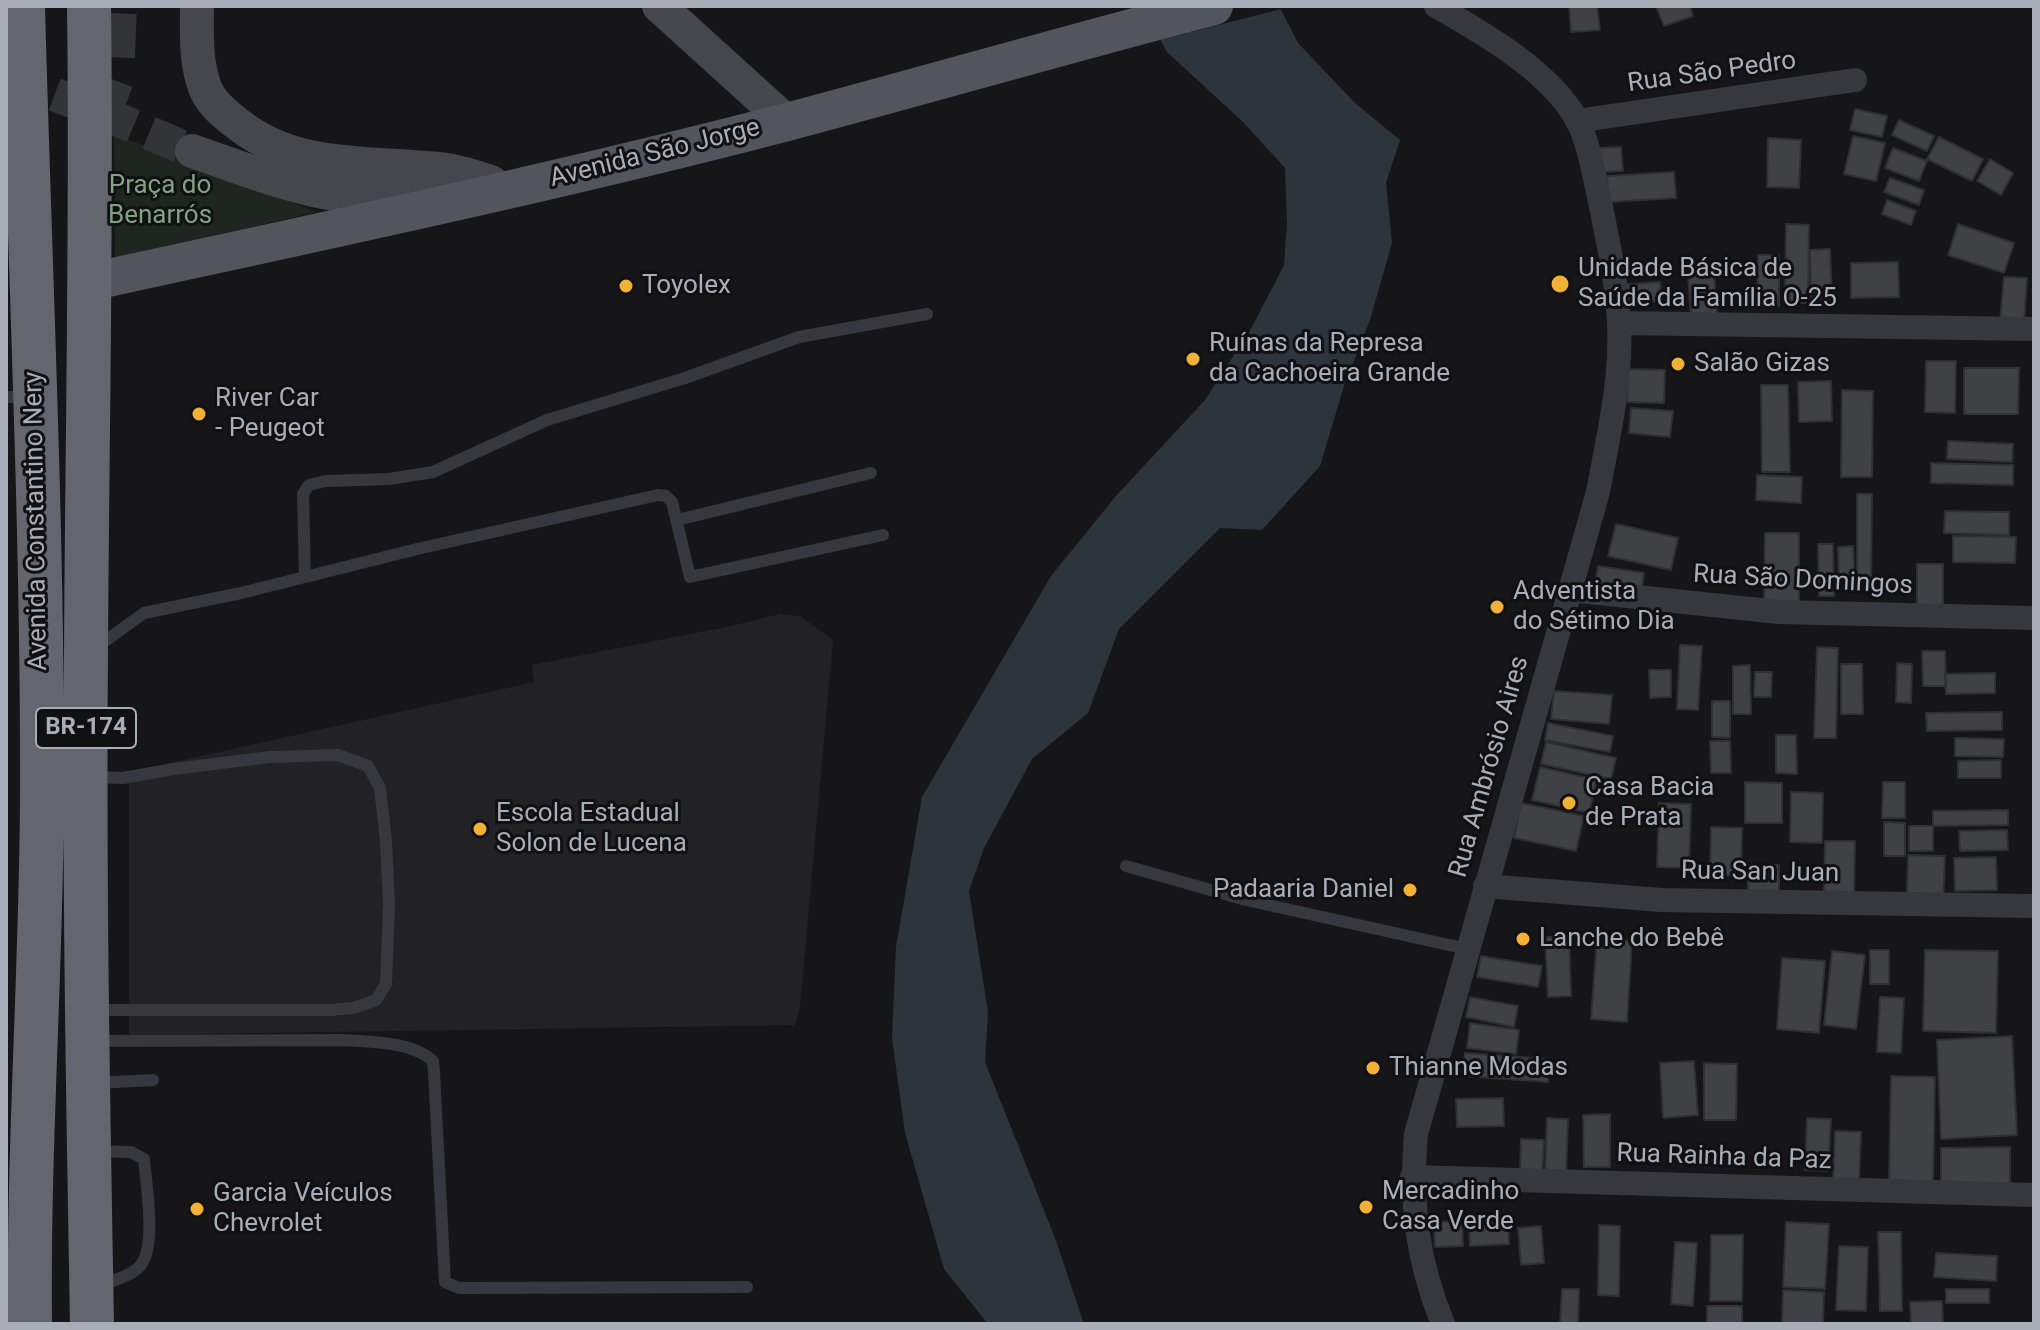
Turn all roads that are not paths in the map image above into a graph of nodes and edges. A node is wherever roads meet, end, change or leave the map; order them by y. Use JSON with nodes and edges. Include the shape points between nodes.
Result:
{"nodes":[{"id":1,"x":89,"y":6,"type":"edge"},
{"id":2,"x":197,"y":6,"type":"edge"},
{"id":3,"x":659,"y":6,"type":"edge"},
{"id":4,"x":1214,"y":6,"type":"edge"},
{"id":5,"x":1436,"y":6,"type":"edge"},
{"id":6,"x":18,"y":32,"type":"edge"},
{"id":7,"x":1855,"y":80,"type":"dead end"},
{"id":8,"x":6,"y":110,"type":"edge"},
{"id":9,"x":1577,"y":121,"type":"junction"},
{"id":10,"x":787,"y":122,"type":"junction"},
{"id":11,"x":192,"y":151,"type":"tunnel mouth"},
{"id":12,"x":27,"y":153,"type":"junction"},
{"id":13,"x":504,"y":185,"type":"junction"},
{"id":14,"x":90,"y":282,"type":"junction"},
{"id":15,"x":19,"y":306,"type":"edge"},
{"id":16,"x":927,"y":314,"type":"dead end"},
{"id":17,"x":1619,"y":323,"type":"junction"},
{"id":18,"x":2034,"y":329,"type":"edge"},
{"id":19,"x":20,"y":397,"type":"edge"},
{"id":20,"x":871,"y":473,"type":"dead end"},
{"id":21,"x":677,"y":520,"type":"junction"},
{"id":22,"x":883,"y":535,"type":"dead end"},
{"id":23,"x":305,"y":577,"type":"junction"},
{"id":24,"x":1570,"y":590,"type":"junction"},
{"id":25,"x":2034,"y":618,"type":"edge"},
{"id":26,"x":86,"y":657,"type":"junction"},
{"id":27,"x":86,"y":777,"type":"junction"},
{"id":28,"x":1126,"y":866,"type":"dead end"},
{"id":29,"x":1485,"y":886,"type":"junction"},
{"id":30,"x":2034,"y":906,"type":"edge"},
{"id":31,"x":1467,"y":949,"type":"junction"},
{"id":32,"x":87,"y":1045,"type":"junction"},
{"id":33,"x":153,"y":1080,"type":"dead end"},
{"id":34,"x":89,"y":1150,"type":"junction"},
{"id":35,"x":1412,"y":1177,"type":"junction"},
{"id":36,"x":2034,"y":1195,"type":"edge"},
{"id":37,"x":747,"y":1287,"type":"dead end"},
{"id":38,"x":92,"y":1306,"type":"edge"},
{"id":39,"x":30,"y":1324,"type":"edge"},
{"id":40,"x":1443,"y":1324,"type":"edge"}],
"edges":[{"from":1,"to":14,"type":"highway","name":"Avenida Constantino Nery","number":"BR-174"},
{"from":2,"to":13,"type":"street","via":[[198,65],[208,94],[251,134],[294,154],[341,163],[441,169]]},
{"from":3,"to":10,"type":"street"},
{"from":4,"to":10,"type":"main road","name":"Avenida São Jorge"},
{"from":5,"to":9,"type":"street","name":"Rua Ambrósio Aires","via":[[1527,65]]},
{"from":6,"to":12,"type":"highway","name":"Avenida Constantino Nery","number":"BR-174"},
{"from":7,"to":9,"type":"street","name":"Rua São Pedro"},
{"from":8,"to":12,"type":"highway"},
{"from":9,"to":17,"type":"street","name":"Rua Ambrósio Aires","via":[[1605,225]]},
{"from":10,"to":13,"type":"main road","name":"Avenida São Jorge"},
{"from":11,"to":13,"type":"street","via":[[314,192],[362,199]]},
{"from":12,"to":15,"type":"highway","name":"Avenida Constantino Nery","number":"BR-174"},
{"from":13,"to":14,"type":"main road","name":"Avenida São Jorge"},
{"from":14,"to":26,"type":"highway","name":"Avenida Constantino Nery","number":"BR-174"},
{"from":15,"to":19,"type":"highway","name":"Avenida Constantino Nery","number":"BR-174"},
{"from":16,"to":23,"type":"lane","via":[[799,337],[547,420],[433,472],[309,485],[303,494]]},
{"from":17,"to":18,"type":"street"},
{"from":17,"to":24,"type":"street","name":"Rua Ambrósio Aires","via":[[1616,395],[1598,492]]},
{"from":19,"to":39,"type":"highway","name":"Avenida Constantino Nery","number":"BR-174","via":[[42,802],[21,1258]]},
{"from":20,"to":21,"type":"lane"},
{"from":21,"to":22,"type":"lane","via":[[690,577]]},
{"from":21,"to":23,"type":"lane","via":[[672,502],[658,495]]},
{"from":23,"to":26,"type":"lane","via":[[144,613]]},
{"from":24,"to":25,"type":"street","name":"Rua São Domingos","via":[[1779,612]]},
{"from":24,"to":29,"type":"street","name":"Rua Ambrósio Aires"},
{"from":26,"to":27,"type":"highway","name":"Avenida Constantino Nery","number":"BR-174"},
{"from":27,"to":32,"type":"highway","name":"Avenida Constantino Nery","number":"BR-174"},
{"from":27,"to":32,"type":"lane","via":[[123,778],[270,757],[338,755],[368,766],[380,788],[389,904],[386,984],[376,1000],[353,1008]]},
{"from":28,"to":31,"type":"lane","via":[[1246,900]]},
{"from":29,"to":30,"type":"street","name":"Rua San Juan","via":[[1661,900]]},
{"from":29,"to":31,"type":"street","name":"Rua Ambrósio Aires"},
{"from":31,"to":35,"type":"street","name":"Rua Ambrósio Aires","via":[[1416,1134]]},
{"from":32,"to":33,"type":"lane"},
{"from":32,"to":34,"type":"highway","name":"Avenida Constantino Nery","number":"BR-174"},
{"from":32,"to":37,"type":"lane","via":[[342,1040],[424,1053],[433,1061],[445,1282],[459,1288]]},
{"from":34,"to":38,"type":"highway","name":"Avenida Constantino Nery","number":"BR-174"},
{"from":34,"to":38,"type":"lane","via":[[131,1152],[144,1159],[149,1228],[147,1257]]},
{"from":35,"to":36,"type":"street","name":"Rua Rainha da Paz"},
{"from":35,"to":40,"type":"street","name":"Rua Ambrósio Aires","via":[[1417,1237]]}]}
